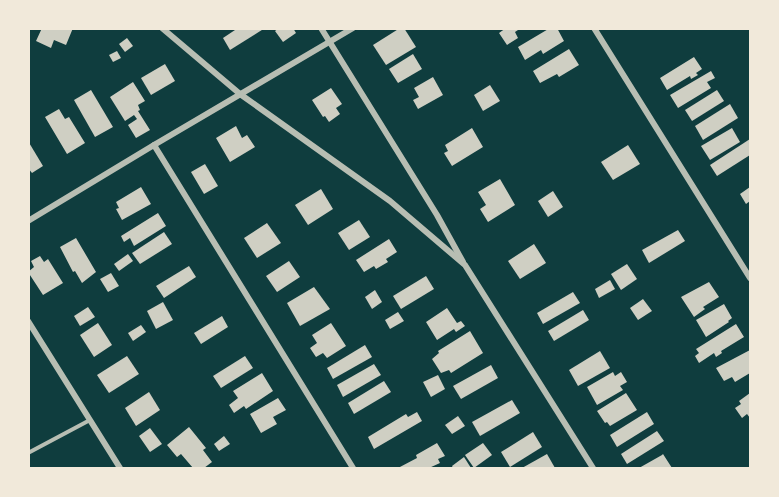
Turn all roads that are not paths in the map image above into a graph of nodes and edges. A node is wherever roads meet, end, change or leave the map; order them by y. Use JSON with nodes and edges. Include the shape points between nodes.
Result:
{"nodes":[{"id":1,"x":162,"y":28,"type":"edge"},
{"id":2,"x":321,"y":28,"type":"edge"},
{"id":3,"x":353,"y":28,"type":"edge"},
{"id":4,"x":594,"y":28,"type":"edge"},
{"id":5,"x":329,"y":41,"type":"junction"},
{"id":6,"x":240,"y":94,"type":"junction"},
{"id":7,"x":154,"y":145,"type":"junction"},
{"id":8,"x":28,"y":221,"type":"edge"},
{"id":9,"x":465,"y":265,"type":"junction"},
{"id":10,"x":750,"y":278,"type":"edge"},
{"id":11,"x":28,"y":321,"type":"edge"},
{"id":12,"x":90,"y":420,"type":"junction"},
{"id":13,"x":28,"y":453,"type":"edge"},
{"id":14,"x":120,"y":468,"type":"edge"},
{"id":15,"x":353,"y":468,"type":"edge"},
{"id":16,"x":593,"y":468,"type":"edge"}],
"edges":[{"from":1,"to":6,"type":"street"},
{"from":2,"to":5,"type":"street"},
{"from":3,"to":5,"type":"street"},
{"from":4,"to":10,"type":"street"},
{"from":5,"to":6,"type":"street"},
{"from":5,"to":9,"type":"street"},
{"from":6,"to":7,"type":"street"},
{"from":6,"to":9,"type":"street","via":[[390,201]]},
{"from":7,"to":8,"type":"street"},
{"from":7,"to":15,"type":"street"},
{"from":9,"to":16,"type":"street"},
{"from":11,"to":12,"type":"street"},
{"from":12,"to":13,"type":"lane"},
{"from":12,"to":14,"type":"street"}]}
